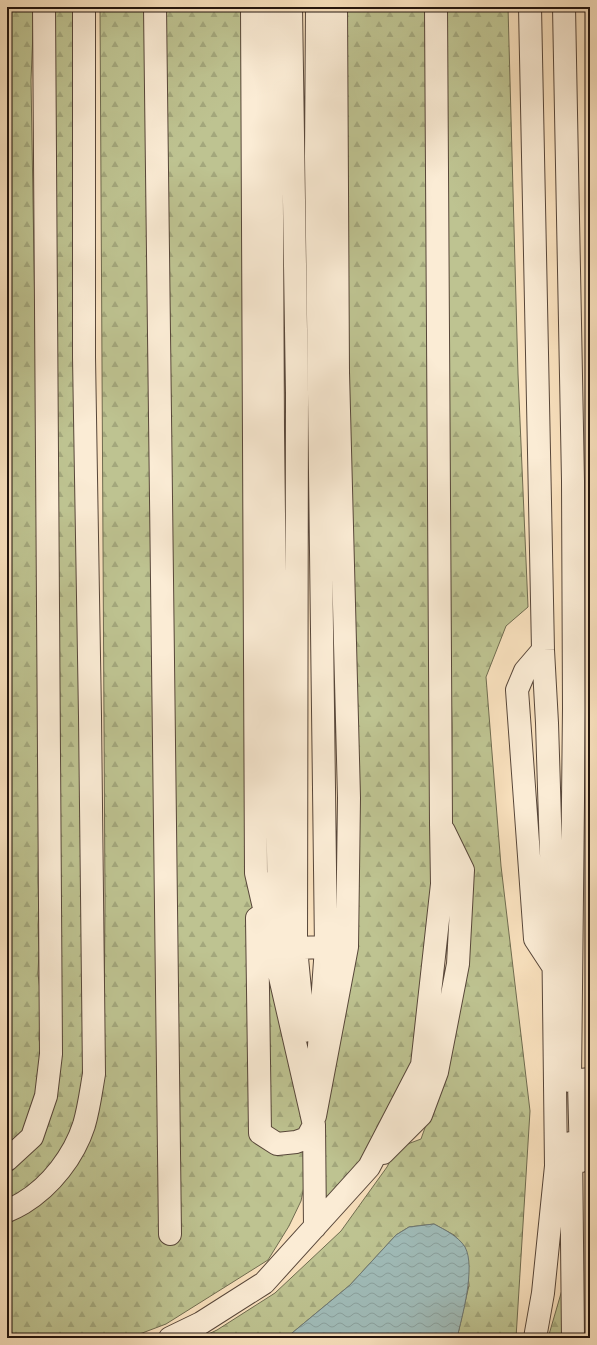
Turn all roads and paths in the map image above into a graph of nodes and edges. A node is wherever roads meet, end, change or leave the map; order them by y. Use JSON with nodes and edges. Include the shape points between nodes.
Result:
{"nodes":[{"id":1,"x":44,"y":7,"type":"edge"},
{"id":2,"x":84,"y":7,"type":"edge"},
{"id":3,"x":155,"y":7,"type":"edge"},
{"id":4,"x":252,"y":7,"type":"edge"},
{"id":5,"x":271,"y":7,"type":"edge"},
{"id":6,"x":291,"y":7,"type":"edge"},
{"id":7,"x":317,"y":7,"type":"edge"},
{"id":8,"x":336,"y":7,"type":"edge"},
{"id":9,"x":436,"y":7,"type":"edge"},
{"id":10,"x":530,"y":7,"type":"edge"},
{"id":11,"x":564,"y":7,"type":"edge"},
{"id":12,"x":543,"y":650,"type":"junction"},
{"id":13,"x":256,"y":873,"type":"junction"},
{"id":14,"x":336,"y":947,"type":"junction"},
{"id":15,"x":287,"y":948,"type":"junction"},
{"id":16,"x":554,"y":968,"type":"junction"},
{"id":17,"x":590,"y":1079,"type":"edge"},
{"id":18,"x":314,"y":1125,"type":"junction"},
{"id":19,"x":7,"y":1160,"type":"edge"},
{"id":20,"x":7,"y":1211,"type":"edge"},
{"id":21,"x":315,"y":1227,"type":"junction"},
{"id":22,"x":170,"y":1234,"type":"dead end"},
{"id":23,"x":170,"y":1338,"type":"edge"},
{"id":24,"x":535,"y":1338,"type":"edge"},
{"id":25,"x":573,"y":1338,"type":"edge"},
{"id":26,"x":585,"y":1338,"type":"edge"}],
"edges":[{"from":1,"to":19,"type":"street","via":[[51,1054],[46,1096],[32,1137]]},
{"from":2,"to":20,"type":"street","via":[[84,357],[94,1074],[84,1125],[73,1149],[44,1187]]},
{"from":3,"to":22,"type":"street"},
{"from":4,"to":13,"type":"street"},
{"from":5,"to":15,"type":"street","via":[[273,423]]},
{"from":6,"to":15,"type":"street","via":[[297,394]]},
{"from":7,"to":14,"type":"street","via":[[316,156]]},
{"from":8,"to":14,"type":"street","via":[[338,372],[349,798]]},
{"from":9,"to":21,"type":"street","via":[[442,884],[422,1065],[369,1166]]},
{"from":10,"to":12,"type":"street"},
{"from":11,"to":25,"type":"street","via":[[573,481],[574,708],[570,1074]]},
{"from":12,"to":16,"type":"street"},
{"from":12,"to":16,"type":"street","via":[[525,671],[517,690],[535,940]]},
{"from":13,"to":18,"type":"street"},
{"from":13,"to":18,"type":"street","via":[[260,1133],[277,1144],[296,1142],[306,1138]]},
{"from":14,"to":15,"type":"street"},
{"from":14,"to":18,"type":"street"},
{"from":15,"to":18,"type":"street"},
{"from":16,"to":24,"type":"street","via":[[556,1166],[543,1293]]},
{"from":17,"to":26,"type":"street","via":[[581,1080],[579,1083]]},
{"from":18,"to":21,"type":"street"},
{"from":21,"to":23,"type":"street","via":[[264,1283],[201,1323]]}]}
